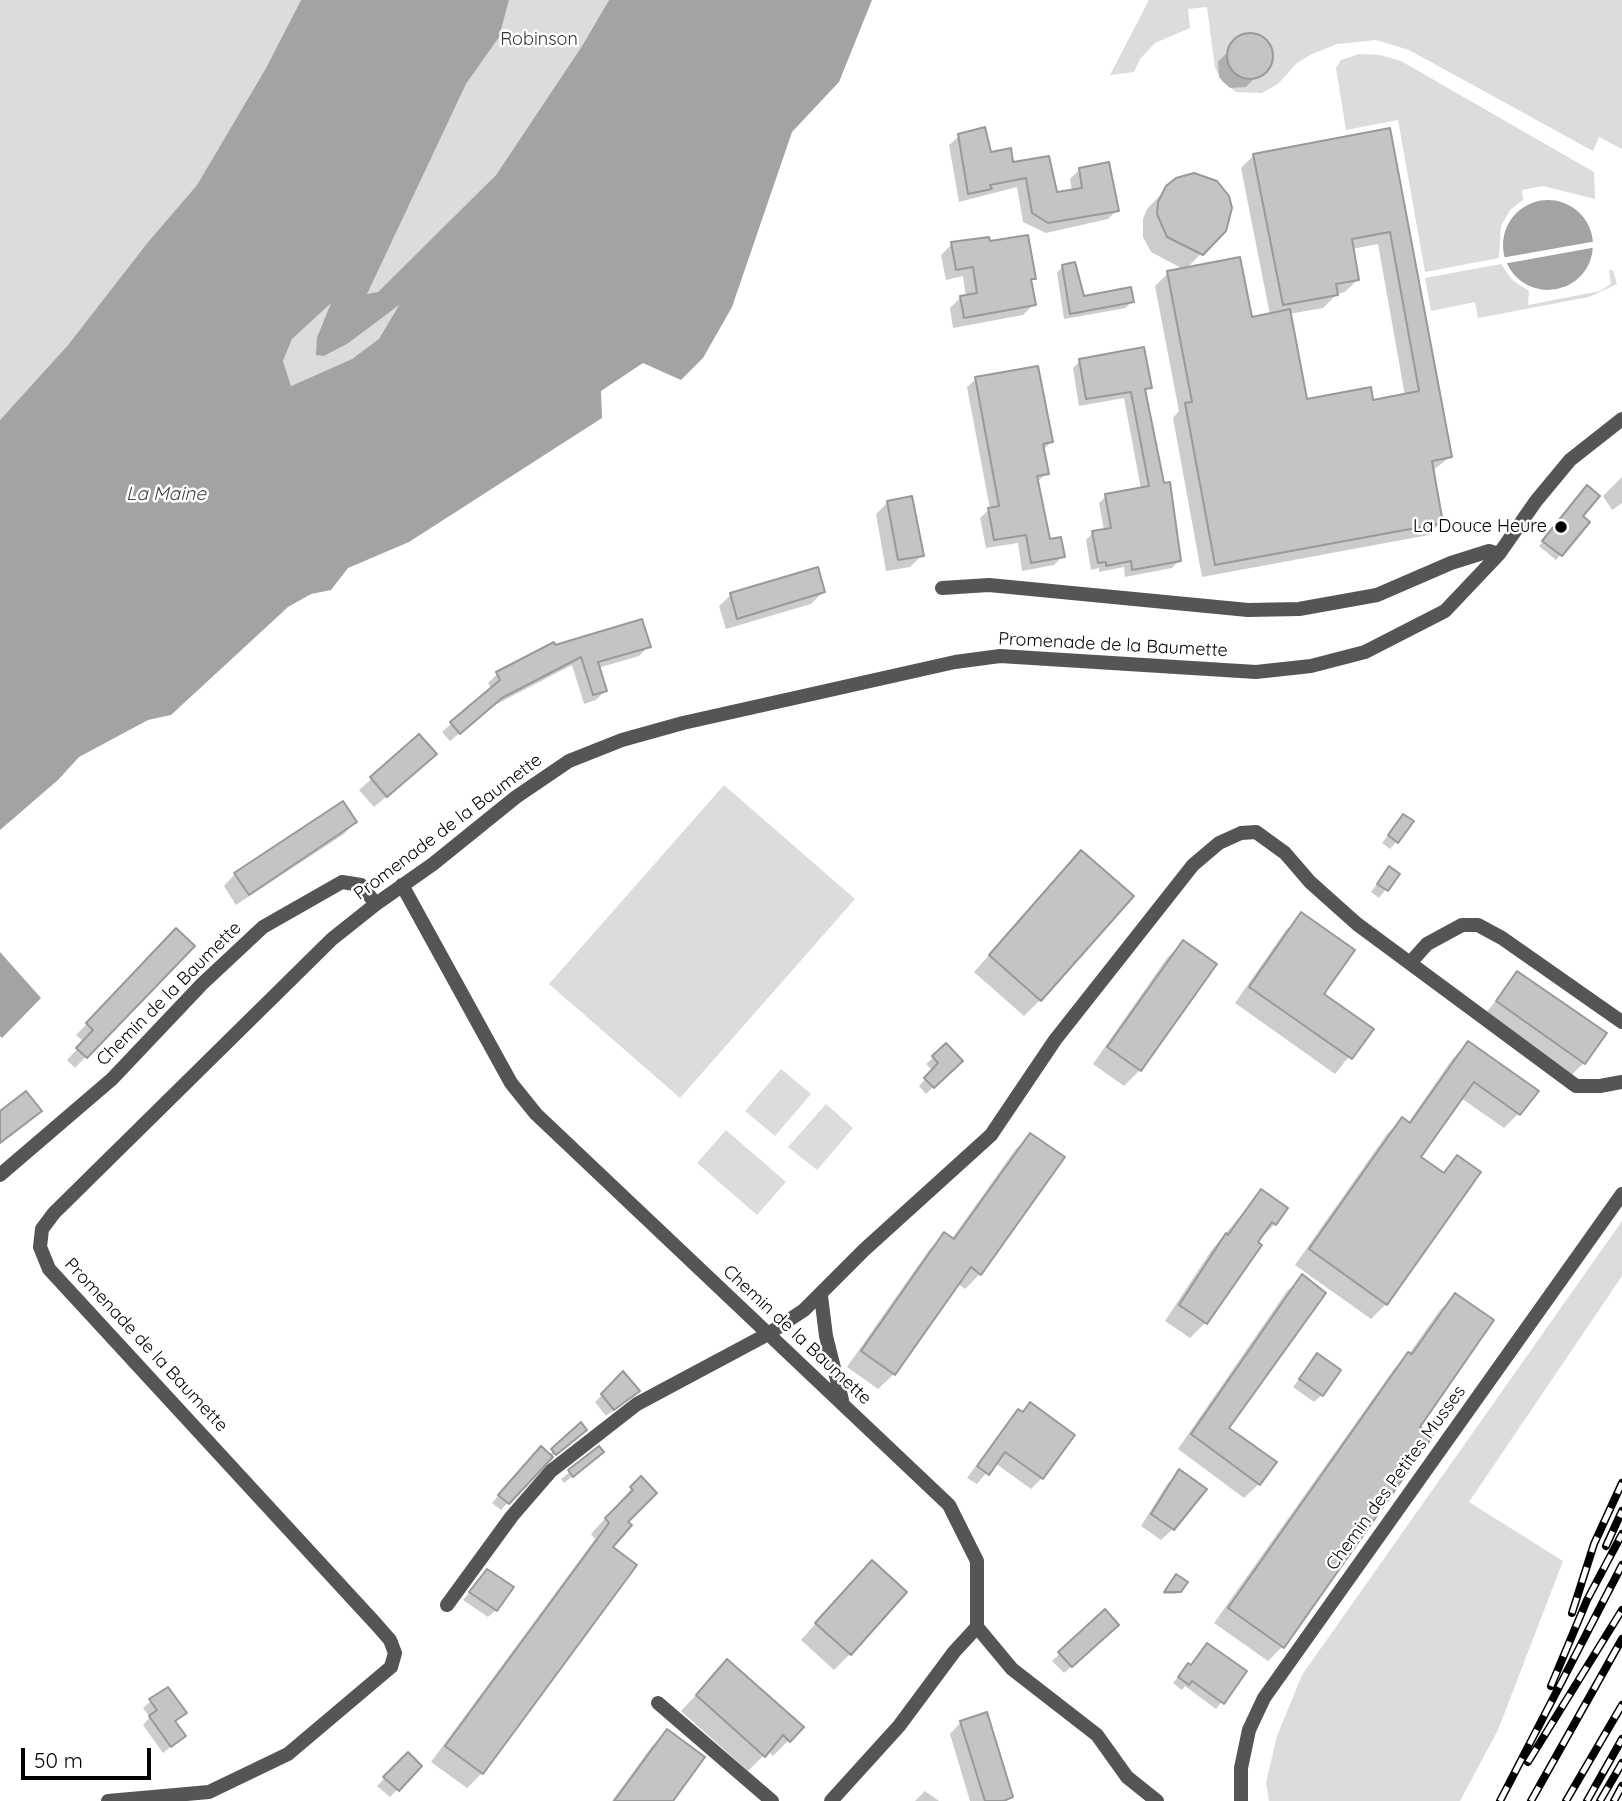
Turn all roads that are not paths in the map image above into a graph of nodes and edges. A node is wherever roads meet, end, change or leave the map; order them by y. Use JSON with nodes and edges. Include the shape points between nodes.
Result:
{"nodes":[{"id":1,"x":1622,"y":419,"type":"edge"},
{"id":2,"x":1499,"y":554,"type":"junction"},
{"id":3,"x":1451,"y":563,"type":"junction"},
{"id":4,"x":1475,"y":581,"type":"junction"},
{"id":5,"x":942,"y":587,"type":"dead end"},
{"id":6,"x":402,"y":885,"type":"junction"},
{"id":7,"x":376,"y":904,"type":"junction"},
{"id":8,"x":1410,"y":963,"type":"junction"},
{"id":9,"x":1622,"y":1022,"type":"edge"},
{"id":10,"x":1622,"y":1082,"type":"edge"},
{"id":11,"x":0,"y":1175,"type":"edge"},
{"id":12,"x":1622,"y":1194,"type":"edge"},
{"id":13,"x":821,"y":1296,"type":"junction"},
{"id":14,"x":768,"y":1334,"type":"junction"},
{"id":15,"x":843,"y":1405,"type":"junction"},
{"id":16,"x":447,"y":1605,"type":"dead end"},
{"id":17,"x":977,"y":1627,"type":"junction"},
{"id":18,"x":658,"y":1703,"type":"dead end"},
{"id":19,"x":108,"y":1801,"type":"edge"},
{"id":20,"x":772,"y":1801,"type":"edge"},
{"id":21,"x":831,"y":1801,"type":"edge"},
{"id":22,"x":1157,"y":1801,"type":"edge"},
{"id":23,"x":1241,"y":1801,"type":"edge"}],
"edges":[{"from":1,"to":2,"type":"street","name":"Promenade de la Baumette","via":[[1570,460]]},
{"from":2,"to":3,"type":"street","via":[[1489,551]]},
{"from":2,"to":4,"type":"street","name":"Promenade de la Baumette"},
{"from":3,"to":4,"type":"street"},
{"from":3,"to":5,"type":"street","via":[[1377,595],[1299,609],[1248,610],[989,585]]},
{"from":4,"to":6,"type":"street","name":"Promenade de la Baumette","via":[[1445,611],[1409,632],[1365,652],[1311,666],[1256,672],[1000,656],[955,662],[622,740],[569,761]]},
{"from":6,"to":7,"type":"street","name":"Promenade de la Baumette"},
{"from":6,"to":14,"type":"street","name":"Chemin de la Baumette","via":[[511,1083],[536,1114]]},
{"from":7,"to":11,"type":"street","name":"Chemin de la Baumette","via":[[361,885],[342,882],[263,927],[112,1079]]},
{"from":7,"to":19,"type":"street","name":"Promenade de la Baumette","via":[[332,939],[54,1213],[42,1229],[40,1247],[49,1269],[390,1640],[395,1653],[391,1667],[288,1754],[209,1792]]},
{"from":8,"to":9,"type":"street","via":[[1427,944],[1462,925],[1478,925]]},
{"from":8,"to":10,"type":"street","via":[[1576,1086]]},
{"from":8,"to":13,"type":"street","via":[[1357,924],[1285,853],[1256,832],[1241,832],[1219,843],[1193,865],[1055,1040],[991,1135],[864,1250]]},
{"from":12,"to":23,"type":"street","name":"Chemin des Petites Musses","via":[[1264,1698],[1249,1730],[1241,1768]]},
{"from":13,"to":14,"type":"street"},
{"from":13,"to":15,"type":"street"},
{"from":14,"to":15,"type":"street","name":"Chemin de la Baumette"},
{"from":14,"to":16,"type":"street","via":[[637,1404],[551,1471]]},
{"from":15,"to":17,"type":"street","name":"Chemin de la Baumette","via":[[949,1505],[977,1561]]},
{"from":17,"to":21,"type":"street","via":[[899,1726]]},
{"from":17,"to":22,"type":"street","via":[[1012,1669],[1097,1735],[1127,1777]]},
{"from":18,"to":20,"type":"street"}]}
